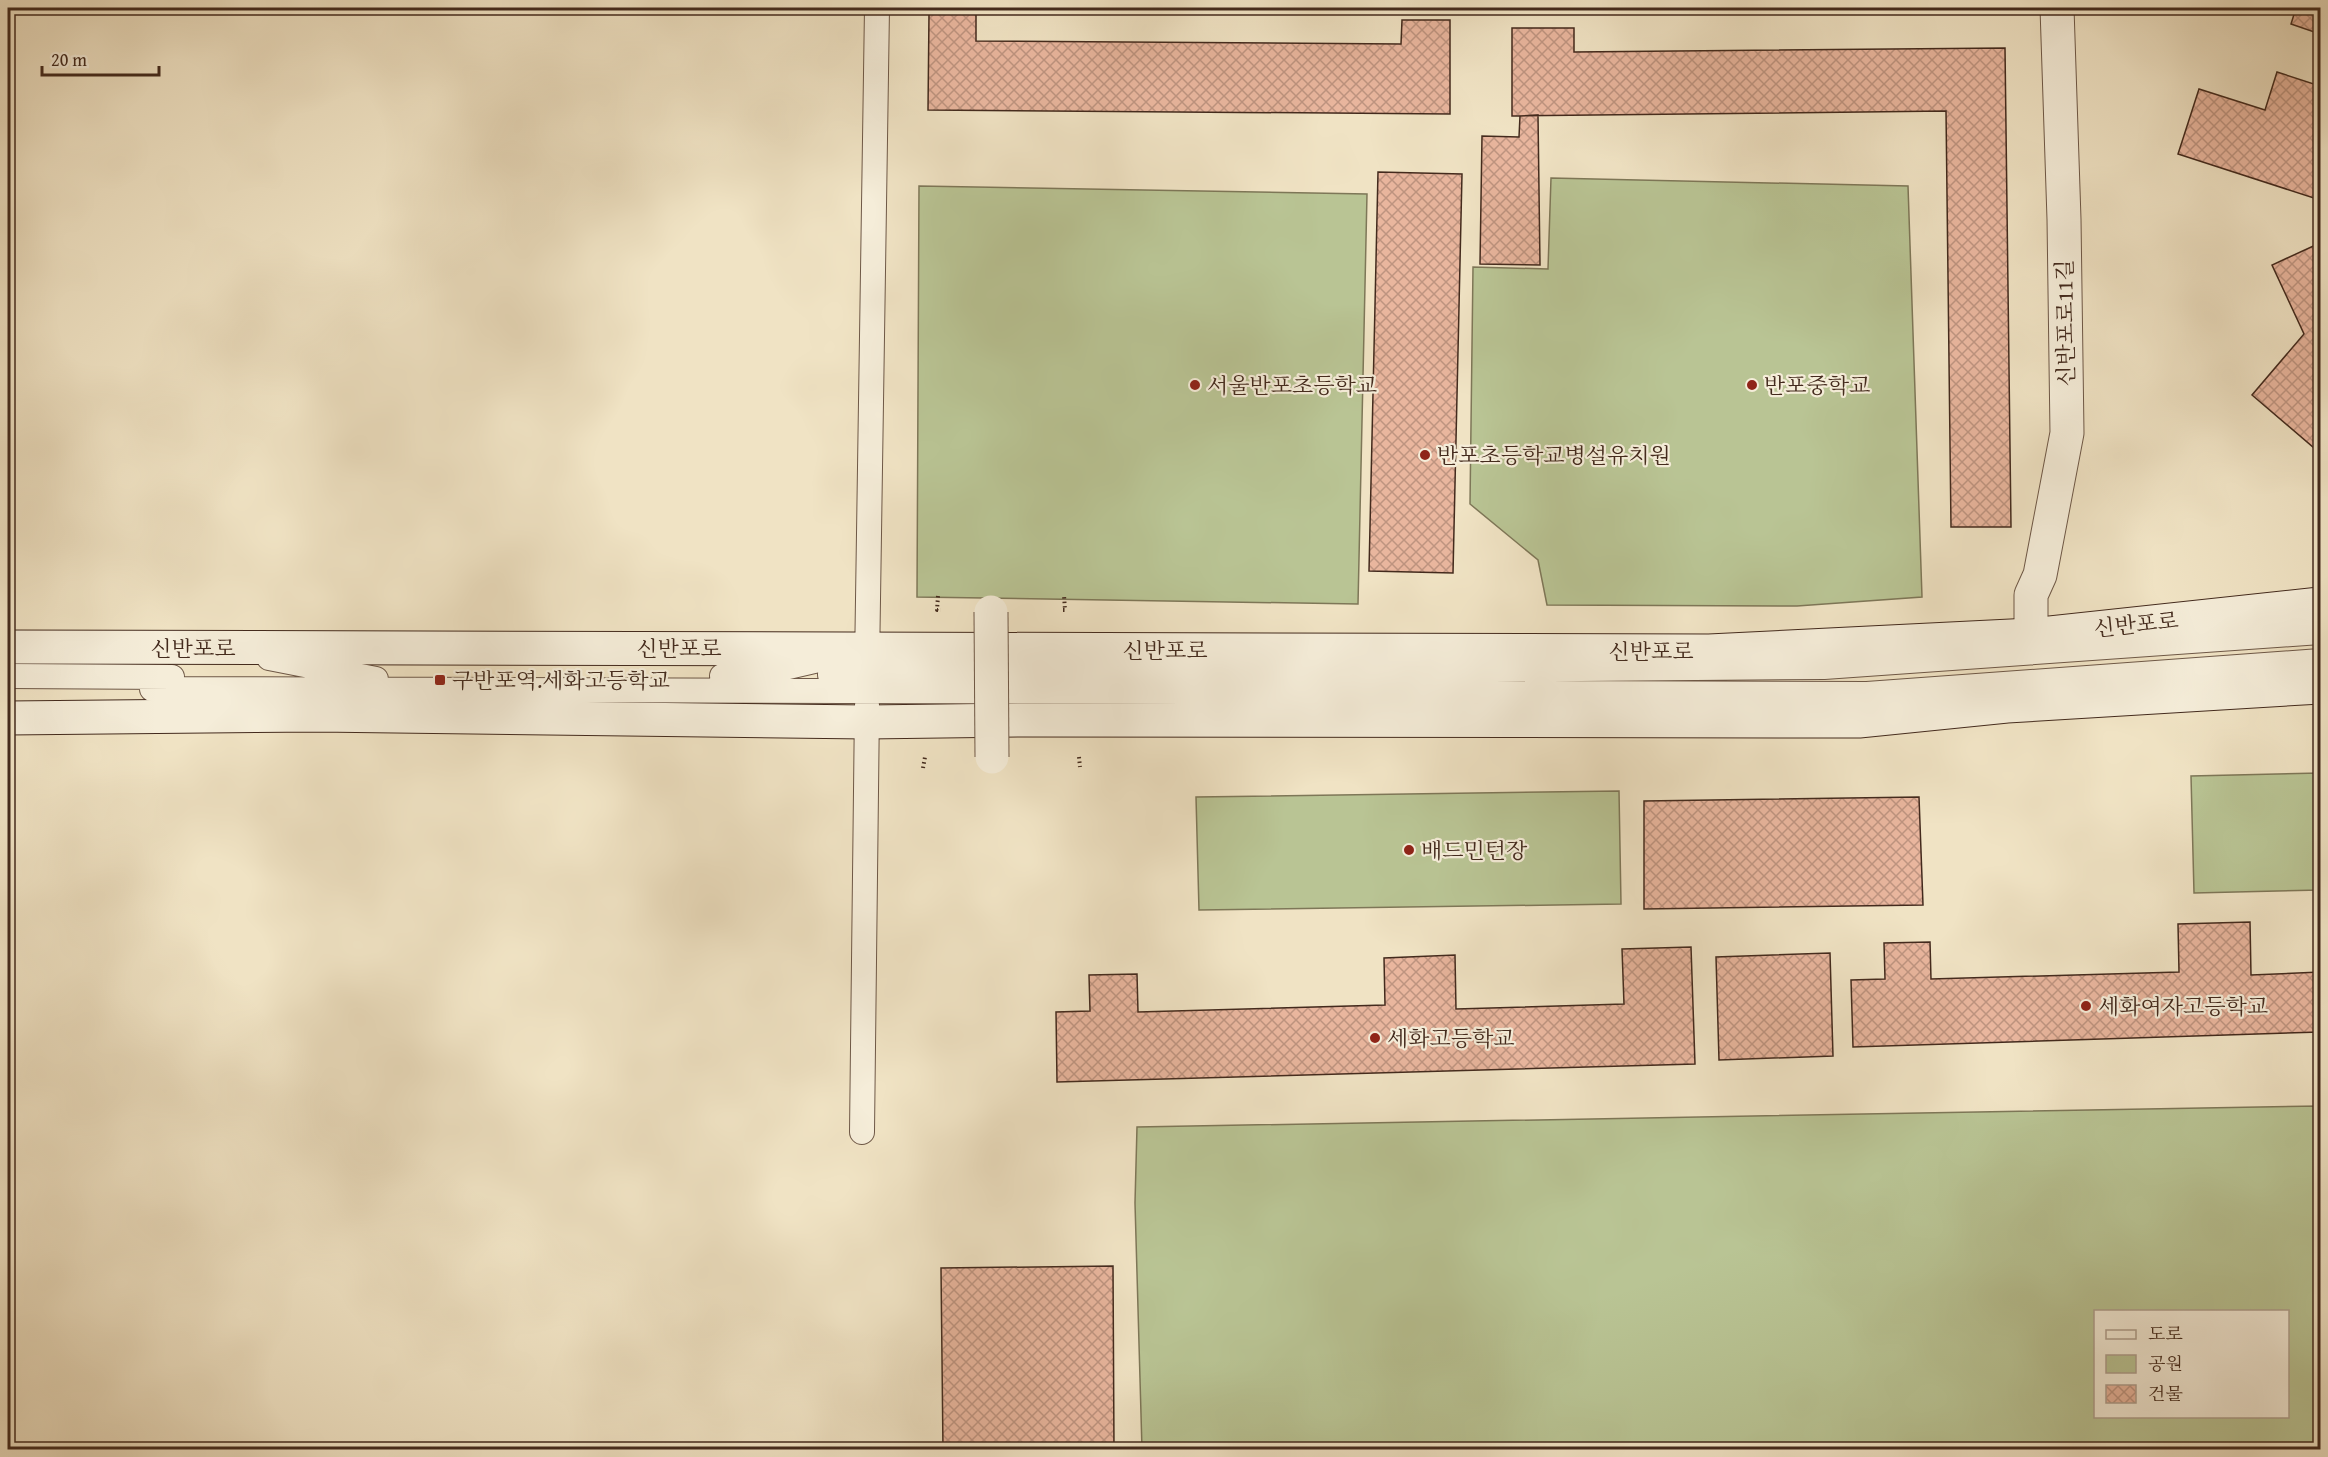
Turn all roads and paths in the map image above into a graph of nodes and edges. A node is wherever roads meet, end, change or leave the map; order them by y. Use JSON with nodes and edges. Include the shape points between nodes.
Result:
{"nodes":[{"id":1,"x":877,"y":8,"type":"edge"},
{"id":2,"x":2057,"y":8,"type":"edge"},
{"id":3,"x":1064,"y":595,"type":"dead end"},
{"id":4,"x":938,"y":596,"type":"dead end"},
{"id":5,"x":2320,"y":604,"type":"edge"},
{"id":6,"x":937,"y":610,"type":"dead end"},
{"id":7,"x":1065,"y":610,"type":"dead end"},
{"id":8,"x":991,"y":612,"type":"dead end"},
{"id":9,"x":2320,"y":632,"type":"edge"},
{"id":10,"x":2031,"y":635,"type":"junction"},
{"id":11,"x":8,"y":647,"type":"edge"},
{"id":12,"x":217,"y":648,"type":"junction"},
{"id":13,"x":2320,"y":661,"type":"edge"},
{"id":14,"x":8,"y":676,"type":"edge"},
{"id":15,"x":373,"y":679,"type":"junction"},
{"id":16,"x":2320,"y":682,"type":"edge"},
{"id":17,"x":867,"y":684,"type":"junction"},
{"id":18,"x":8,"y":685,"type":"edge"},
{"id":19,"x":2320,"y":687,"type":"edge"},
{"id":20,"x":152,"y":689,"type":"junction"},
{"id":21,"x":2259,"y":692,"type":"junction"},
{"id":22,"x":263,"y":716,"type":"junction"},
{"id":23,"x":8,"y":718,"type":"edge"},
{"id":24,"x":924,"y":757,"type":"dead end"},
{"id":25,"x":992,"y":757,"type":"dead end"},
{"id":26,"x":1079,"y":757,"type":"dead end"},
{"id":27,"x":1080,"y":767,"type":"dead end"},
{"id":28,"x":923,"y":768,"type":"dead end"},
{"id":29,"x":862,"y":1132,"type":"dead end"}],
"edges":[{"from":1,"to":17,"type":"lane"},
{"from":2,"to":10,"type":"main road","name":"신반포로11길","via":[[2067,433],[2040,575],[2031,595]]},
{"from":3,"to":7,"type":"path"},
{"from":4,"to":6,"type":"path"},
{"from":5,"to":10,"type":"main road","name":"신반포로"},
{"from":8,"to":25,"type":"main road","bridge":true},
{"from":9,"to":17,"type":"lane","via":[[1824,667]]},
{"from":10,"to":17,"type":"main road","name":"신반포로"},
{"from":11,"to":12,"type":"main road","name":"신반포로"},
{"from":12,"to":15,"type":"lane"},
{"from":12,"to":17,"type":"main road","name":"신반포로"},
{"from":13,"to":17,"type":"lane","via":[[1867,694]]},
{"from":14,"to":15,"type":"lane"},
{"from":15,"to":17,"type":"lane","via":[[750,676]]},
{"from":16,"to":21,"type":"lane"},
{"from":17,"to":20,"type":"lane"},
{"from":17,"to":21,"type":"main road","name":"신반포로","via":[[1022,720],[1859,721],[2007,706]]},
{"from":17,"to":22,"type":"main road","name":"신반포로"},
{"from":17,"to":29,"type":"lane"},
{"from":18,"to":20,"type":"lane"},
{"from":19,"to":21,"type":"main road","name":"신반포로"},
{"from":20,"to":22,"type":"lane"},
{"from":22,"to":23,"type":"main road","name":"신반포로"},
{"from":24,"to":28,"type":"path"},
{"from":26,"to":27,"type":"path"}]}
